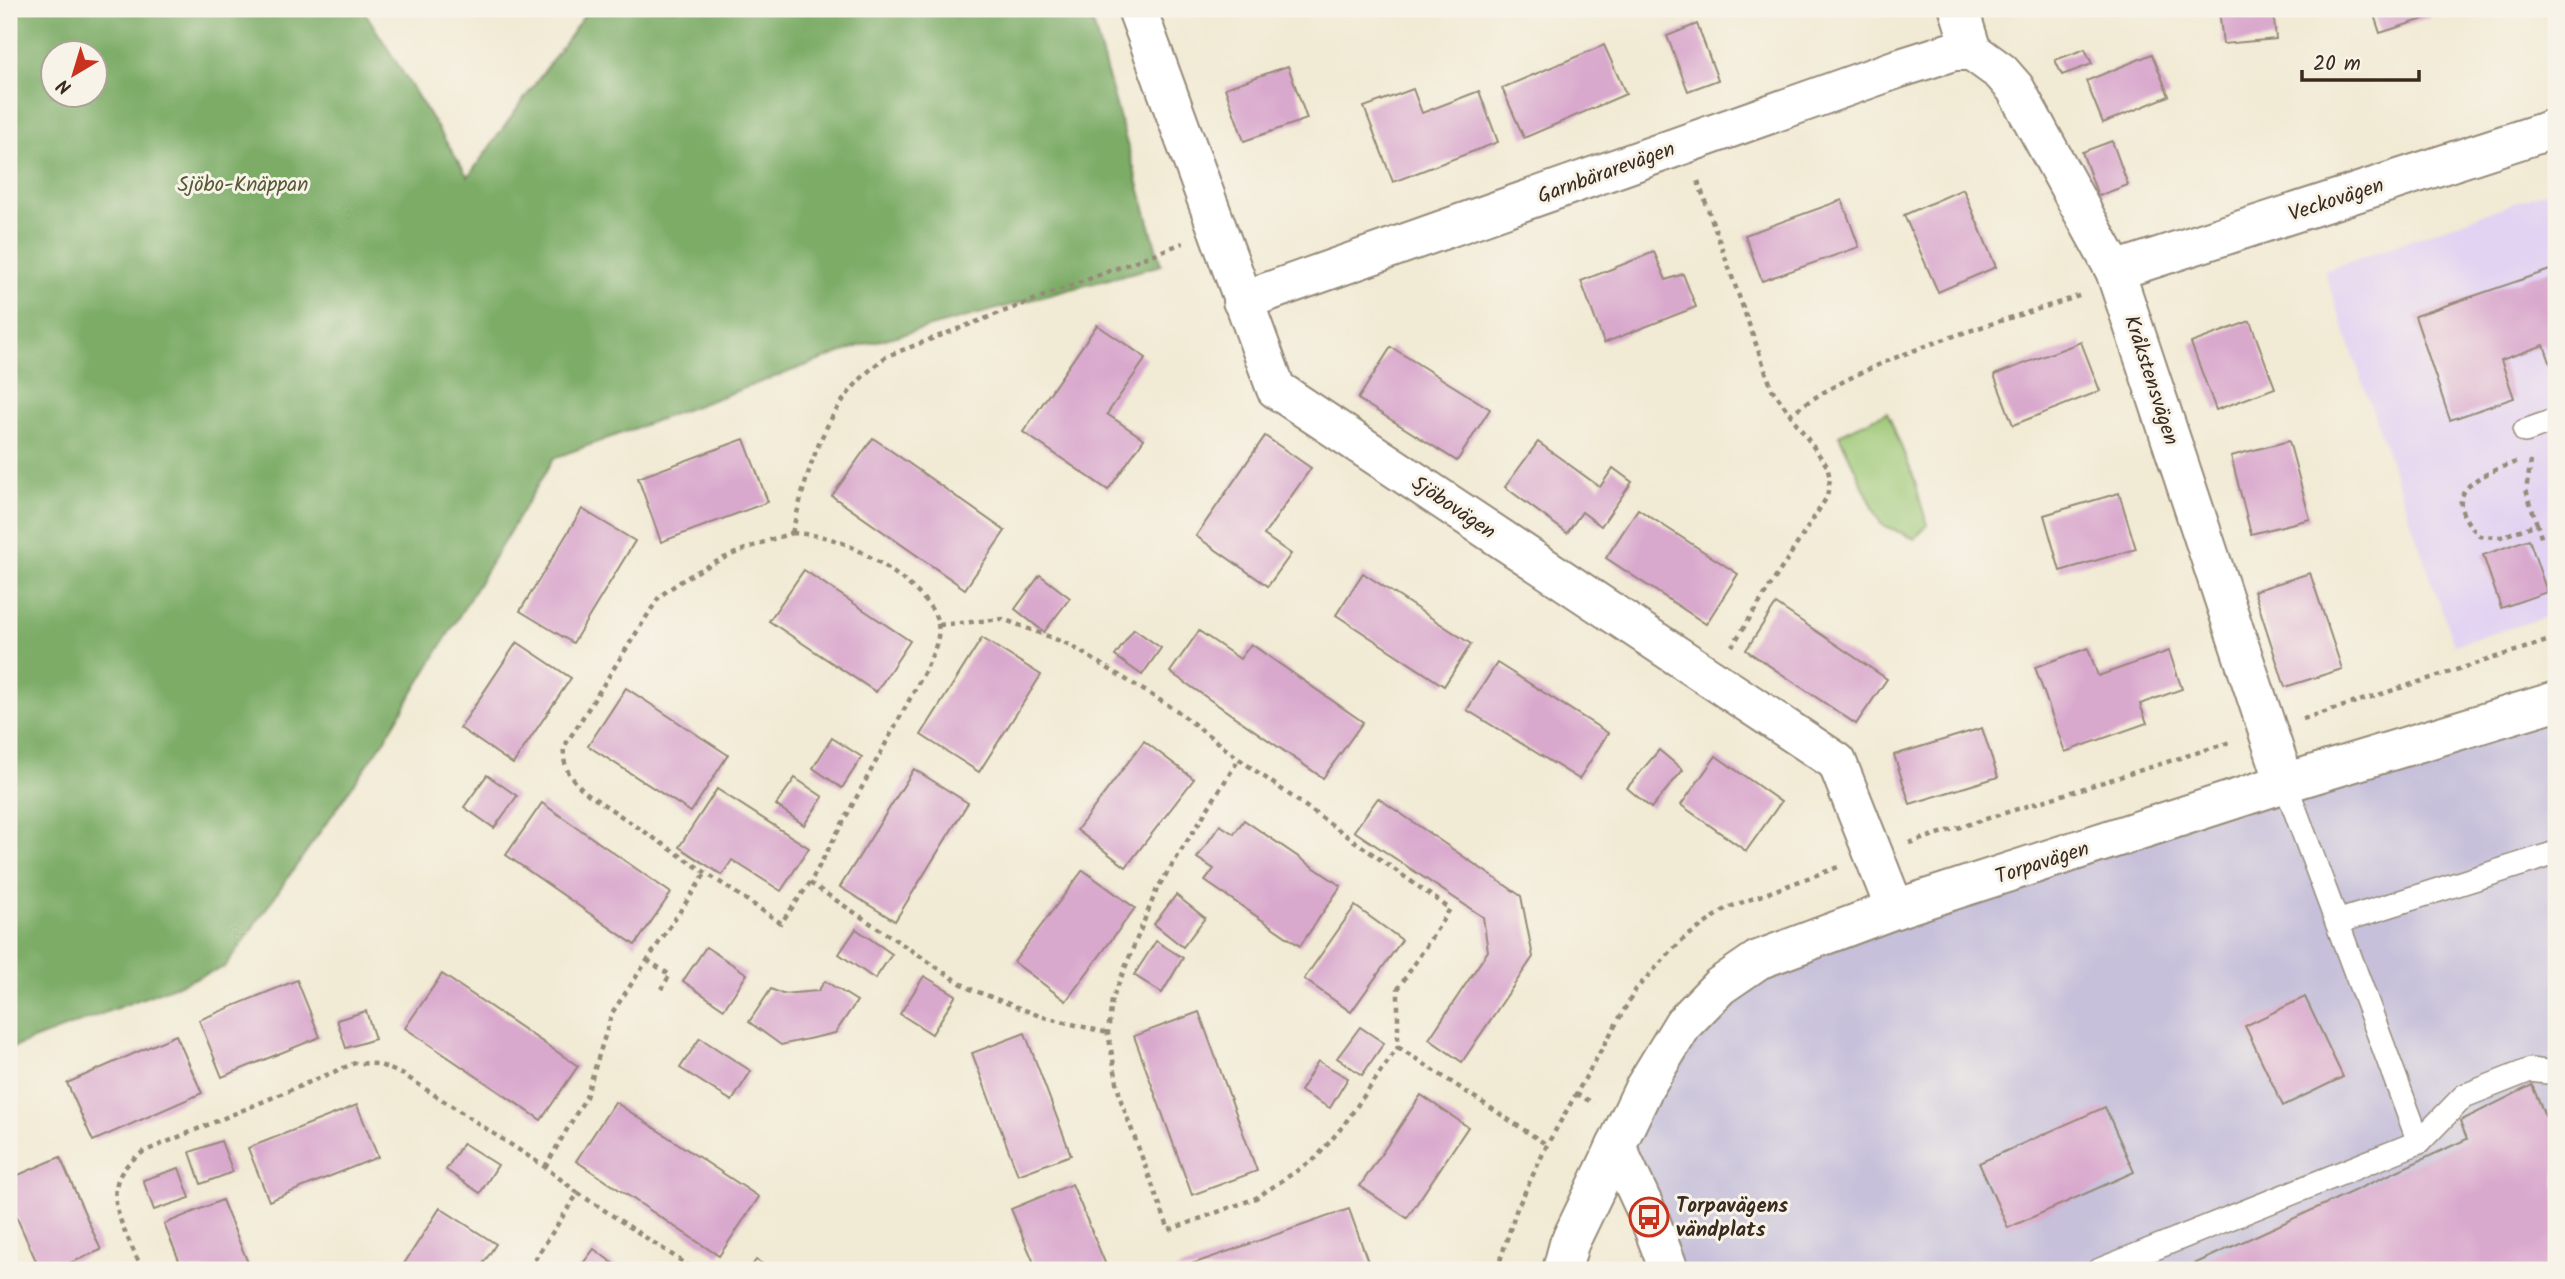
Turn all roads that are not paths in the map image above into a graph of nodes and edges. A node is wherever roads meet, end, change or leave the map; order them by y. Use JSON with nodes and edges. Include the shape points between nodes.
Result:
{"nodes":[{"id":1,"x":1137,"y":9,"type":"edge"},
{"id":2,"x":1959,"y":9,"type":"edge"},
{"id":3,"x":1972,"y":51,"type":"junction"},
{"id":4,"x":2556,"y":128,"type":"edge"},
{"id":5,"x":2115,"y":271,"type":"junction"},
{"id":6,"x":1242,"y":301,"type":"junction"},
{"id":7,"x":2556,"y":420,"type":"edge"},
{"id":8,"x":2525,"y":431,"type":"dead end"},
{"id":9,"x":2556,"y":701,"type":"edge"},
{"id":10,"x":2286,"y":783,"type":"junction"},
{"id":11,"x":2556,"y":853,"type":"edge"},
{"id":12,"x":1895,"y":909,"type":"junction"},
{"id":13,"x":2337,"y":922,"type":"junction"},
{"id":14,"x":2556,"y":1073,"type":"edge"},
{"id":15,"x":2419,"y":1142,"type":"junction"},
{"id":16,"x":1616,"y":1146,"type":"junction"},
{"id":17,"x":1562,"y":1270,"type":"edge"},
{"id":18,"x":1669,"y":1270,"type":"edge"},
{"id":19,"x":2100,"y":1270,"type":"edge"}],
"edges":[{"from":1,"to":6,"type":"street","name":"Sjöbovägen"},
{"from":2,"to":3,"type":"street"},
{"from":3,"to":5,"type":"street","name":"Kråkstensvägen","via":[[2015,88]]},
{"from":3,"to":6,"type":"street","name":"Garnbärarevägen","via":[[1937,56]]},
{"from":4,"to":5,"type":"street","name":"Veckovägen"},
{"from":5,"to":10,"type":"street","name":"Kråkstensvägen"},
{"from":6,"to":12,"type":"street","name":"Sjöbovägen","via":[[1276,389],[1838,762]]},
{"from":7,"to":8,"type":"lane"},
{"from":9,"to":10,"type":"street","name":"Torpavägen"},
{"from":10,"to":12,"type":"street","name":"Torpavägen"},
{"from":10,"to":13,"type":"lane"},
{"from":11,"to":13,"type":"lane"},
{"from":12,"to":16,"type":"street","name":"Torpavägen","via":[[1758,960],[1720,986],[1683,1024],[1644,1087]]},
{"from":13,"to":15,"type":"lane"},
{"from":14,"to":15,"type":"lane","via":[[2530,1070],[2464,1096]]},
{"from":15,"to":19,"type":"lane"},
{"from":16,"to":17,"type":"street","name":"Torpavägen","via":[[1569,1244]]},
{"from":16,"to":18,"type":"street"}]}
